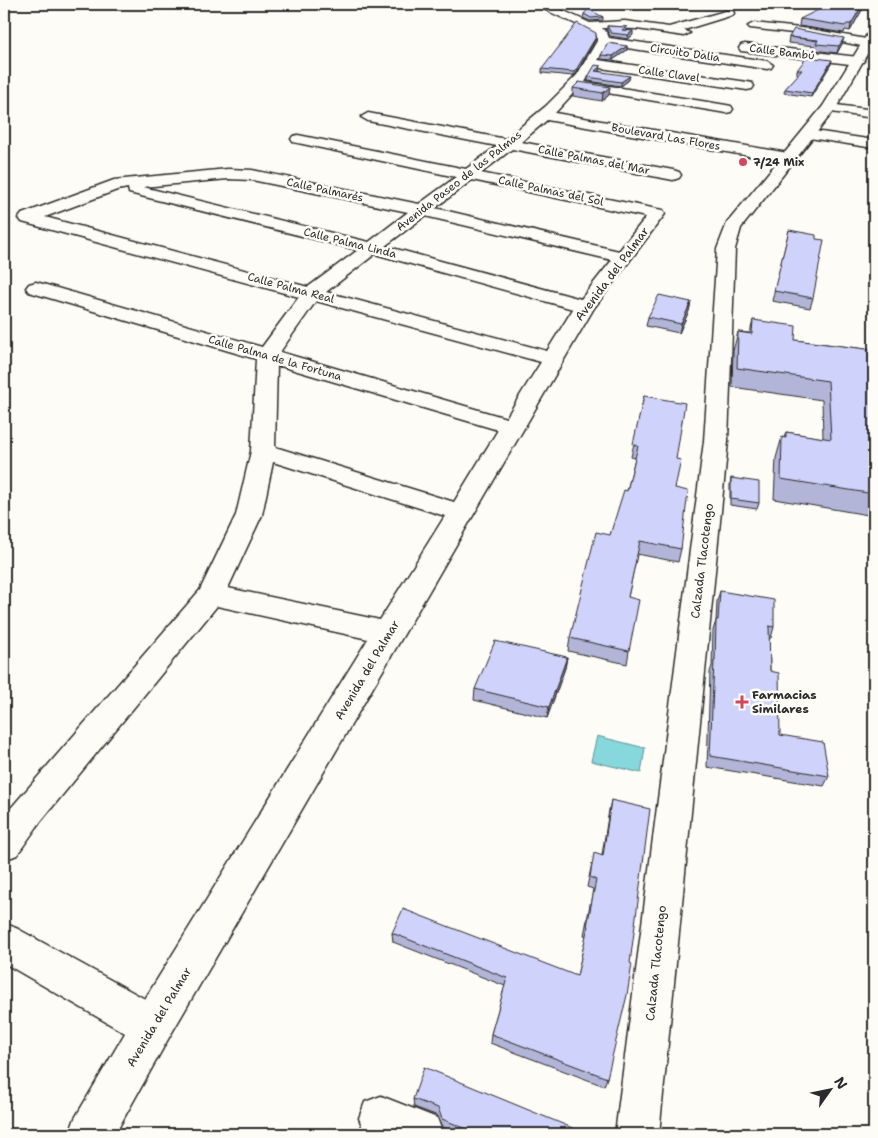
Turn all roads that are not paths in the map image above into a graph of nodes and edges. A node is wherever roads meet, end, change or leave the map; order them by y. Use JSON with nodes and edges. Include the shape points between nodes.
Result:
{"nodes":[{"id":1,"x":541,"y":4,"type":"edge"},
{"id":2,"x":729,"y":13,"type":"dead end"},
{"id":3,"x":589,"y":26,"type":"junction"},
{"id":4,"x":754,"y":26,"type":"dead end"},
{"id":5,"x":670,"y":30,"type":"junction"},
{"id":6,"x":684,"y":33,"type":"dead end"},
{"id":7,"x":603,"y":41,"type":"junction"},
{"id":8,"x":735,"y":46,"type":"dead end"},
{"id":9,"x":866,"y":46,"type":"edge"},
{"id":10,"x":590,"y":63,"type":"junction"},
{"id":11,"x":576,"y":84,"type":"junction"},
{"id":12,"x":747,"y":86,"type":"junction"},
{"id":13,"x":830,"y":108,"type":"junction"},
{"id":14,"x":547,"y":112,"type":"junction"},
{"id":15,"x":874,"y":114,"type":"edge"},
{"id":16,"x":368,"y":117,"type":"dead end"},
{"id":17,"x":298,"y":139,"type":"dead end"},
{"id":18,"x":509,"y":144,"type":"junction"},
{"id":19,"x":874,"y":144,"type":"edge"},
{"id":20,"x":797,"y":148,"type":"junction"},
{"id":21,"x":469,"y":174,"type":"junction"},
{"id":22,"x":673,"y":175,"type":"dead end"},
{"id":23,"x":114,"y":185,"type":"junction"},
{"id":24,"x":421,"y":210,"type":"junction"},
{"id":25,"x":657,"y":214,"type":"joint"},
{"id":26,"x":28,"y":218,"type":"joint"},
{"id":27,"x":372,"y":248,"type":"junction"},
{"id":28,"x":623,"y":257,"type":"junction"},
{"id":29,"x":36,"y":288,"type":"dead end"},
{"id":30,"x":311,"y":294,"type":"junction"},
{"id":31,"x":585,"y":306,"type":"junction"},
{"id":32,"x":267,"y":356,"type":"junction"},
{"id":33,"x":554,"y":359,"type":"junction"},
{"id":34,"x":513,"y":427,"type":"junction"},
{"id":35,"x":263,"y":451,"type":"junction"},
{"id":36,"x":462,"y":513,"type":"junction"},
{"id":37,"x":211,"y":595,"type":"junction"},
{"id":38,"x":390,"y":633,"type":"junction"},
{"id":39,"x":4,"y":844,"type":"edge"},
{"id":40,"x":4,"y":942,"type":"edge"},
{"id":41,"x":152,"y":1026,"type":"junction"},
{"id":42,"x":381,"y":1118,"type":"dead end"},
{"id":43,"x":91,"y":1134,"type":"edge"},
{"id":44,"x":421,"y":1134,"type":"edge"},
{"id":45,"x":637,"y":1134,"type":"edge"}],
"edges":[{"from":1,"to":3,"type":"street"},
{"from":2,"to":5,"type":"street"},
{"from":3,"to":5,"type":"street","via":[[614,23]]},
{"from":3,"to":7,"type":"street","via":[[603,35]]},
{"from":4,"to":9,"type":"street","via":[[810,32]]},
{"from":5,"to":6,"type":"street"},
{"from":7,"to":10,"type":"street","name":"Avenida Paseo de las Palmas"},
{"from":7,"to":12,"type":"street","name":"Circuito Dalia","via":[[769,62]]},
{"from":8,"to":9,"type":"street","name":"Calle Bambú"},
{"from":9,"to":13,"type":"street","name":"Calzada Tlacotengo"},
{"from":10,"to":11,"type":"street","name":"Avenida Paseo de las Palmas"},
{"from":10,"to":12,"type":"street","name":"Calle Clavel"},
{"from":11,"to":12,"type":"street","name":"Circuito Dalia","via":[[723,112]]},
{"from":11,"to":14,"type":"street","name":"Avenida Paseo de las Palmas"},
{"from":13,"to":15,"type":"street"},
{"from":13,"to":20,"type":"street","name":"Calzada Tlacotengo"},
{"from":14,"to":18,"type":"street","name":"Avenida Paseo de las Palmas"},
{"from":14,"to":20,"type":"street","name":"Boulevard Las Flores"},
{"from":16,"to":18,"type":"street","name":"Calle Palmas del Mar"},
{"from":17,"to":21,"type":"street","name":"Calle Palmas del Sol"},
{"from":18,"to":21,"type":"street","name":"Avenida Paseo de las Palmas"},
{"from":18,"to":22,"type":"street","name":"Calle Palmas del Mar"},
{"from":19,"to":20,"type":"street","name":"Boulevard Las Flores"},
{"from":20,"to":45,"type":"street","name":"Calzada Tlacotengo","via":[[733,227],[726,249],[716,441]]},
{"from":21,"to":24,"type":"street","name":"Avenida Paseo de las Palmas"},
{"from":21,"to":25,"type":"street","name":"Calle Palmas del Sol"},
{"from":23,"to":24,"type":"street","name":"Calle Palmarés","via":[[228,174],[252,175]]},
{"from":23,"to":26,"type":"street","name":"Calle Palmarés"},
{"from":23,"to":27,"type":"street","name":"Calle Palma Linda"},
{"from":24,"to":27,"type":"street","name":"Avenida Paseo de las Palmas"},
{"from":24,"to":28,"type":"street","name":"Calle Palmarés"},
{"from":25,"to":28,"type":"street","name":"Avenida del Palmar"},
{"from":26,"to":30,"type":"street","name":"Calle Palma Real"},
{"from":27,"to":30,"type":"street","name":"Avenida Paseo de las Palmas"},
{"from":27,"to":31,"type":"street","name":"Calle Palma Linda"},
{"from":28,"to":31,"type":"street","name":"Avenida del Palmar"},
{"from":29,"to":32,"type":"street","name":"Calle Palma de la Fortuna"},
{"from":30,"to":32,"type":"street","name":"Avenida Paseo de las Palmas"},
{"from":30,"to":33,"type":"street","name":"Calle Palma Real"},
{"from":31,"to":33,"type":"street","name":"Avenida del Palmar"},
{"from":32,"to":34,"type":"street","name":"Calle Palma de la Fortuna"},
{"from":32,"to":35,"type":"street"},
{"from":33,"to":34,"type":"street","name":"Avenida del Palmar"},
{"from":34,"to":36,"type":"street","name":"Avenida del Palmar"},
{"from":35,"to":36,"type":"street"},
{"from":35,"to":37,"type":"street","via":[[249,515]]},
{"from":36,"to":38,"type":"street","name":"Avenida del Palmar"},
{"from":37,"to":38,"type":"street"},
{"from":37,"to":39,"type":"street","via":[[29,810]]},
{"from":38,"to":41,"type":"street","name":"Avenida del Palmar"},
{"from":40,"to":41,"type":"street"},
{"from":41,"to":43,"type":"street","name":"Avenida del Palmar"},
{"from":42,"to":44,"type":"street"}]}
